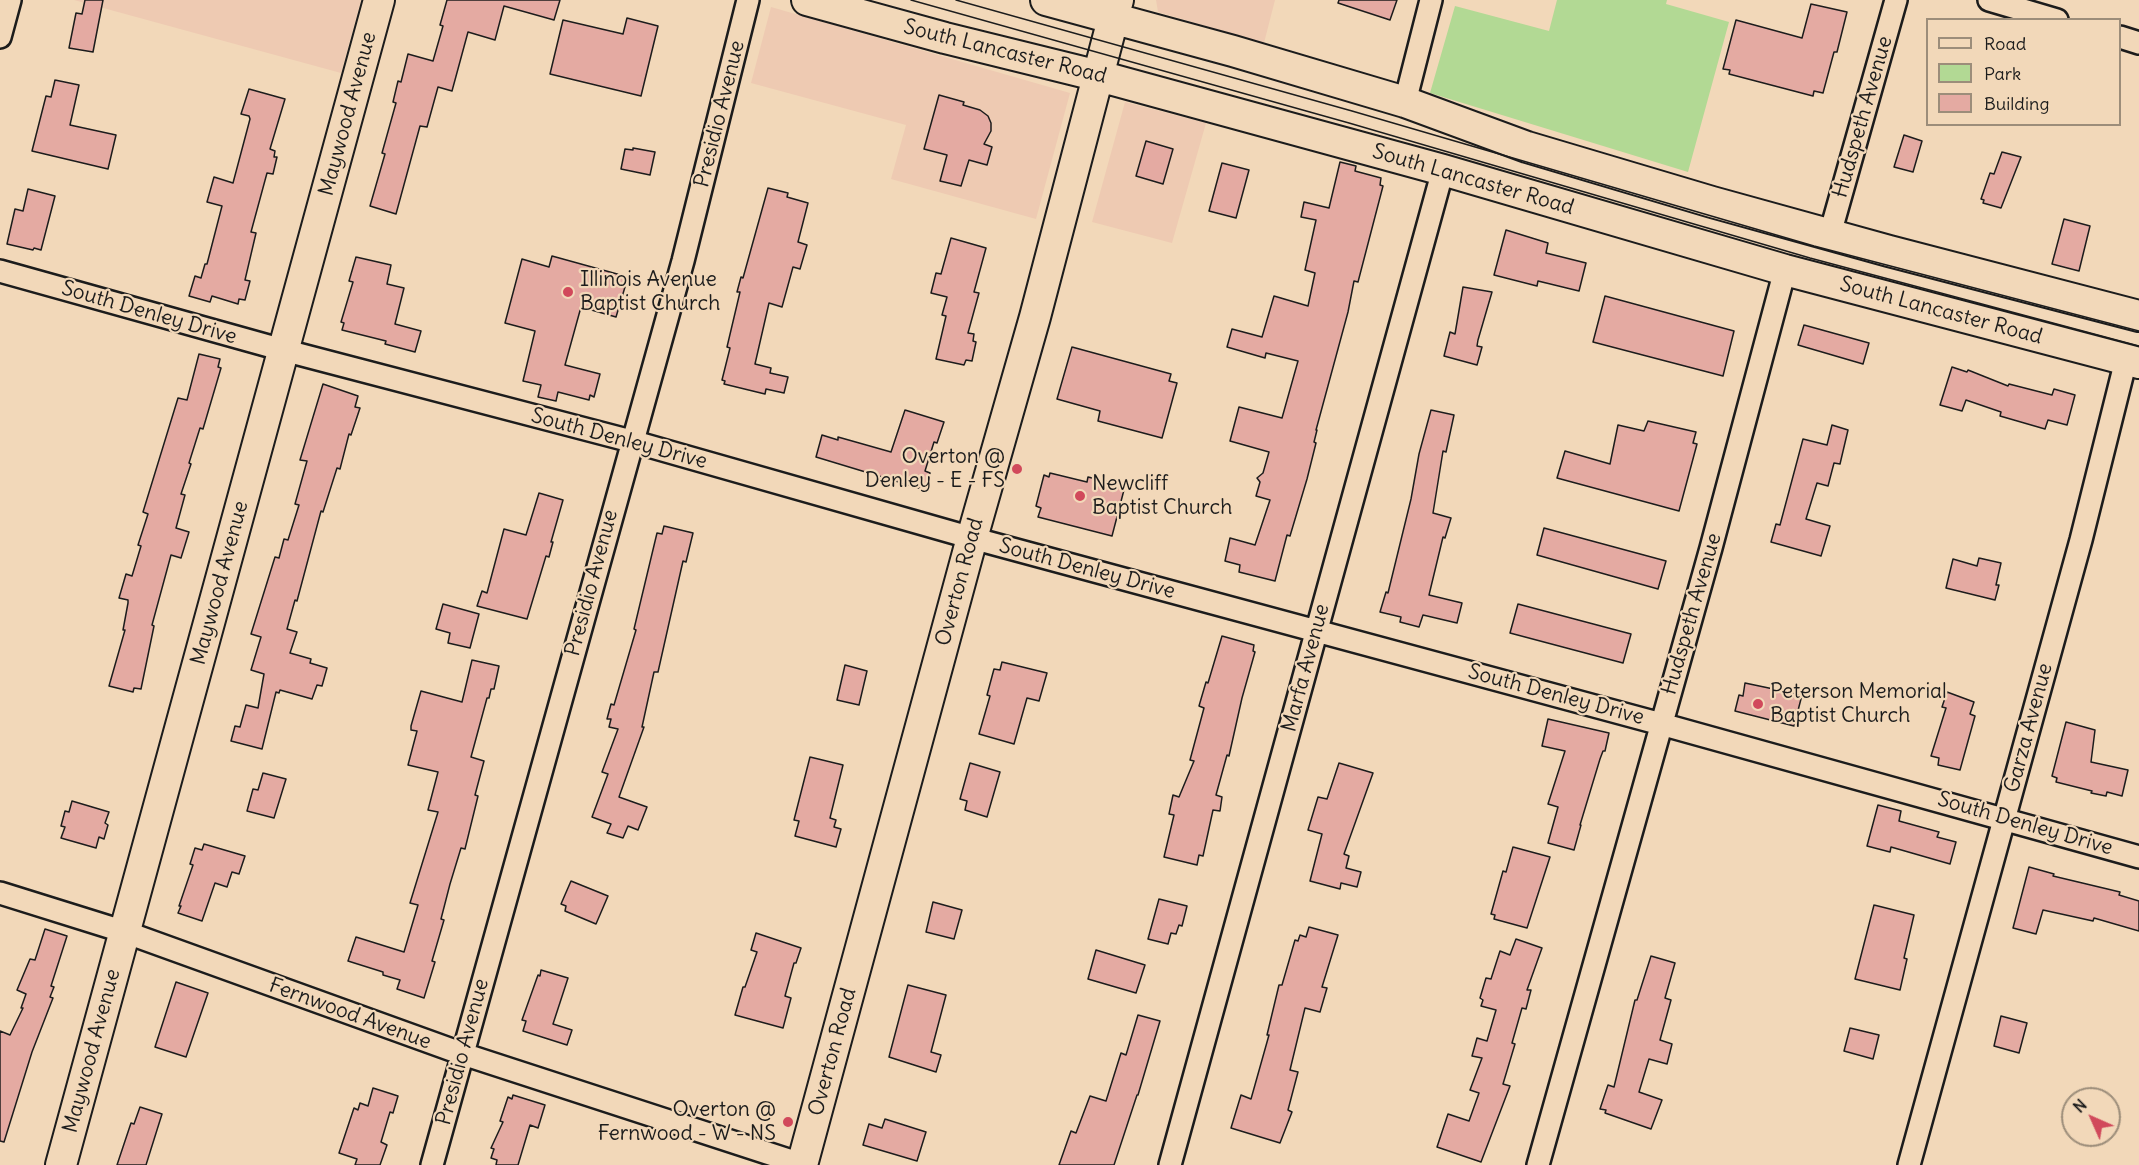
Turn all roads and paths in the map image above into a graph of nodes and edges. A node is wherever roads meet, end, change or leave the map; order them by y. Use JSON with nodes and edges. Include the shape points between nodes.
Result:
{"nodes":[{"id":1,"x":10,"y":0,"type":"edge"},
{"id":2,"x":379,"y":0,"type":"edge"},
{"id":3,"x":748,"y":0,"type":"edge"},
{"id":4,"x":807,"y":0,"type":"edge"},
{"id":5,"x":1046,"y":0,"type":"edge"},
{"id":6,"x":1431,"y":0,"type":"edge"},
{"id":7,"x":1896,"y":0,"type":"edge"},
{"id":8,"x":1989,"y":0,"type":"edge"},
{"id":9,"x":1115,"y":9,"type":"edge"},
{"id":10,"x":2050,"y":18,"type":"edge"},
{"id":11,"x":0,"y":37,"type":"edge"},
{"id":12,"x":2121,"y":37,"type":"edge"},
{"id":13,"x":2139,"y":43,"type":"edge"},
{"id":14,"x":1099,"y":76,"type":"junction"},
{"id":15,"x":1405,"y":102,"type":"junction"},
{"id":16,"x":1443,"y":170,"type":"junction"},
{"id":17,"x":1830,"y":234,"type":"junction"},
{"id":18,"x":1785,"y":270,"type":"junction"},
{"id":19,"x":0,"y":271,"type":"edge"},
{"id":20,"x":2139,"y":316,"type":"edge"},
{"id":21,"x":283,"y":350,"type":"junction"},
{"id":22,"x":2133,"y":362,"type":"edge"},
{"id":23,"x":631,"y":441,"type":"junction"},
{"id":24,"x":972,"y":538,"type":"junction"},
{"id":25,"x":1316,"y":630,"type":"junction"},
{"id":26,"x":1661,"y":724,"type":"junction"},
{"id":27,"x":2004,"y":818,"type":"junction"},
{"id":28,"x":2139,"y":857,"type":"edge"},
{"id":29,"x":0,"y":893,"type":"edge"},
{"id":30,"x":125,"y":933,"type":"junction"},
{"id":31,"x":463,"y":1054,"type":"junction"},
{"id":32,"x":61,"y":1165,"type":"edge"},
{"id":33,"x":432,"y":1165,"type":"edge"},
{"id":34,"x":803,"y":1165,"type":"edge"},
{"id":35,"x":1170,"y":1165,"type":"edge"},
{"id":36,"x":1538,"y":1165,"type":"edge"},
{"id":37,"x":1909,"y":1165,"type":"edge"}],
"edges":[{"from":1,"to":11,"type":"street"},
{"from":2,"to":21,"type":"main road","name":"Maywood Avenue"},
{"from":3,"to":23,"type":"street","name":"Presidio Avenue","via":[[683,261]]},
{"from":4,"to":14,"type":"main road","name":"South Lancaster Road"},
{"from":5,"to":9,"type":"main road"},
{"from":6,"to":15,"type":"street"},
{"from":7,"to":17,"type":"street","name":"Hudspeth Avenue"},
{"from":8,"to":10,"type":"street"},
{"from":9,"to":14,"type":"main road","name":"Overton Road"},
{"from":9,"to":15,"type":"main road"},
{"from":12,"to":13,"type":"street"},
{"from":14,"to":16,"type":"main road","name":"South Lancaster Road"},
{"from":14,"to":24,"type":"main road","name":"Overton Road"},
{"from":15,"to":17,"type":"main road","via":[[1527,147]]},
{"from":16,"to":18,"type":"main road","name":"South Lancaster Road"},
{"from":16,"to":25,"type":"street","name":"Marfa Avenue"},
{"from":17,"to":20,"type":"main road"},
{"from":18,"to":22,"type":"main road","name":"South Lancaster Road"},
{"from":18,"to":26,"type":"street","name":"Hudspeth Avenue"},
{"from":19,"to":21,"type":"street","name":"South Denley Drive"},
{"from":21,"to":23,"type":"street","name":"South Denley Drive"},
{"from":21,"to":30,"type":"main road","name":"Maywood Avenue"},
{"from":22,"to":27,"type":"street","name":"Garza Avenue"},
{"from":23,"to":24,"type":"street","name":"South Denley Drive"},
{"from":23,"to":31,"type":"street","name":"Presidio Avenue"},
{"from":24,"to":25,"type":"street","name":"South Denley Drive"},
{"from":24,"to":34,"type":"main road","name":"Overton Road"},
{"from":25,"to":26,"type":"street","name":"South Denley Drive"},
{"from":25,"to":35,"type":"street","name":"Marfa Avenue"},
{"from":26,"to":27,"type":"street","name":"South Denley Drive"},
{"from":26,"to":36,"type":"street","name":"Hudspeth Avenue"},
{"from":27,"to":28,"type":"street","name":"South Denley Drive"},
{"from":27,"to":37,"type":"street","name":"Garza Avenue"},
{"from":29,"to":30,"type":"street","name":"Fernwood Avenue"},
{"from":30,"to":31,"type":"street","name":"Fernwood Avenue"},
{"from":30,"to":32,"type":"main road","name":"Maywood Avenue"},
{"from":31,"to":33,"type":"street","name":"Presidio Avenue"},
{"from":31,"to":34,"type":"street","name":"Fernwood Avenue"}]}
